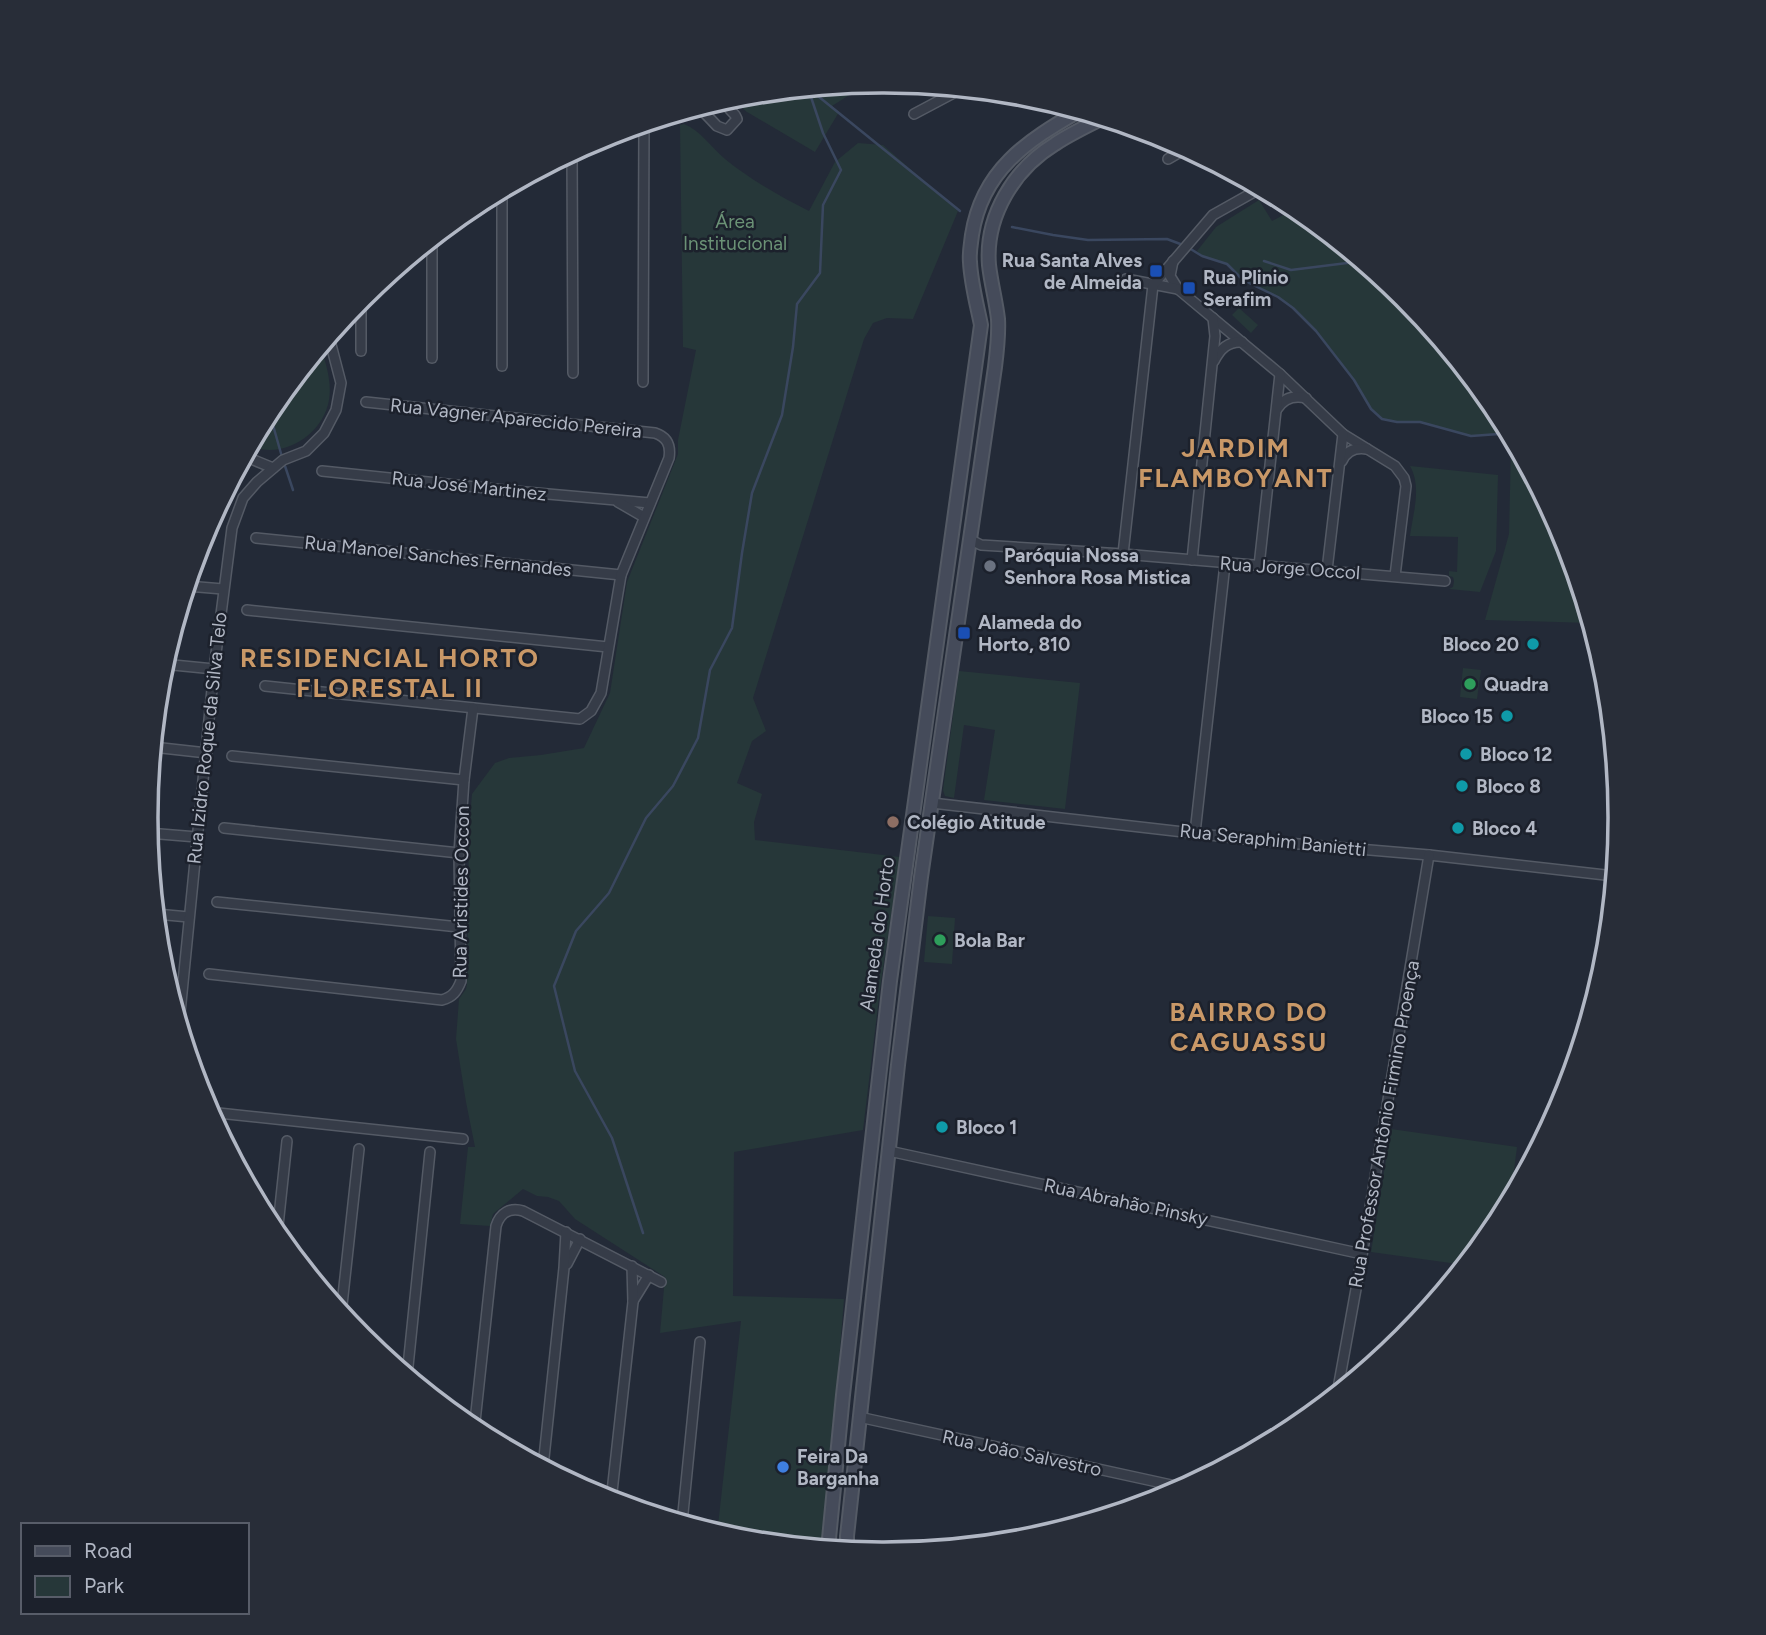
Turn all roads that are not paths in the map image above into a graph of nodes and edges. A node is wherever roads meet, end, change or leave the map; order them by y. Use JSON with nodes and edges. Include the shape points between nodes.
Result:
{"nodes":[{"id":1,"x":948,"y":96,"type":"edge"},
{"id":2,"x":730,"y":110,"type":"edge"},
{"id":3,"x":914,"y":114,"type":"dead end"},
{"id":4,"x":706,"y":115,"type":"edge"},
{"id":5,"x":1069,"y":117,"type":"edge"},
{"id":6,"x":1092,"y":124,"type":"edge"},
{"id":7,"x":644,"y":133,"type":"edge"},
{"id":8,"x":1175,"y":155,"type":"edge"},
{"id":9,"x":1168,"y":159,"type":"dead end"},
{"id":10,"x":572,"y":163,"type":"edge"},
{"id":11,"x":1251,"y":194,"type":"edge"},
{"id":12,"x":502,"y":202,"type":"edge"},
{"id":13,"x":432,"y":251,"type":"edge"},
{"id":14,"x":1175,"y":258,"type":"junction"},
{"id":15,"x":1126,"y":279,"type":"dead end"},
{"id":16,"x":1153,"y":285,"type":"junction"},
{"id":17,"x":1178,"y":289,"type":"junction"},
{"id":18,"x":361,"y":316,"type":"edge"},
{"id":19,"x":1213,"y":317,"type":"junction"},
{"id":20,"x":1242,"y":342,"type":"junction"},
{"id":21,"x":332,"y":348,"type":"edge"},
{"id":22,"x":361,"y":351,"type":"dead end"},
{"id":23,"x":432,"y":358,"type":"dead end"},
{"id":24,"x":502,"y":366,"type":"dead end"},
{"id":25,"x":1211,"y":369,"type":"junction"},
{"id":26,"x":573,"y":373,"type":"dead end"},
{"id":27,"x":1280,"y":374,"type":"junction"},
{"id":28,"x":643,"y":382,"type":"dead end"},
{"id":29,"x":1306,"y":398,"type":"junction"},
{"id":30,"x":366,"y":402,"type":"dead end"},
{"id":31,"x":1276,"y":411,"type":"junction"},
{"id":32,"x":1343,"y":434,"type":"junction"},
{"id":33,"x":1368,"y":449,"type":"junction"},
{"id":34,"x":253,"y":460,"type":"edge"},
{"id":35,"x":273,"y":468,"type":"junction"},
{"id":36,"x":1339,"y":469,"type":"junction"},
{"id":37,"x":322,"y":471,"type":"dead end"},
{"id":38,"x":617,"y":501,"type":"junction"},
{"id":39,"x":650,"y":503,"type":"junction"},
{"id":40,"x":644,"y":517,"type":"junction"},
{"id":41,"x":970,"y":537,"type":"junction"},
{"id":42,"x":256,"y":538,"type":"dead end"},
{"id":43,"x":1123,"y":554,"type":"junction"},
{"id":44,"x":1192,"y":560,"type":"junction"},
{"id":45,"x":1225,"y":564,"type":"junction"},
{"id":46,"x":1259,"y":566,"type":"junction"},
{"id":47,"x":1327,"y":570,"type":"junction"},
{"id":48,"x":621,"y":575,"type":"junction"},
{"id":49,"x":1395,"y":576,"type":"junction"},
{"id":50,"x":1445,"y":581,"type":"dead end"},
{"id":51,"x":196,"y":587,"type":"edge"},
{"id":52,"x":223,"y":589,"type":"junction"},
{"id":53,"x":247,"y":610,"type":"dead end"},
{"id":54,"x":608,"y":647,"type":"junction"},
{"id":55,"x":175,"y":665,"type":"edge"},
{"id":56,"x":214,"y":669,"type":"junction"},
{"id":57,"x":265,"y":686,"type":"dead end"},
{"id":58,"x":473,"y":708,"type":"junction"},
{"id":59,"x":162,"y":748,"type":"edge"},
{"id":60,"x":207,"y":753,"type":"junction"},
{"id":61,"x":232,"y":756,"type":"dead end"},
{"id":62,"x":921,"y":763,"type":"junction"},
{"id":63,"x":464,"y":780,"type":"junction"},
{"id":64,"x":932,"y":803,"type":"junction"},
{"id":65,"x":224,"y":828,"type":"dead end"},
{"id":66,"x":1195,"y":832,"type":"junction"},
{"id":67,"x":159,"y":834,"type":"edge"},
{"id":68,"x":197,"y":837,"type":"junction"},
{"id":69,"x":459,"y":853,"type":"junction"},
{"id":70,"x":1429,"y":855,"type":"junction"},
{"id":71,"x":1605,"y":875,"type":"edge"},
{"id":72,"x":217,"y":902,"type":"dead end"},
{"id":73,"x":164,"y":915,"type":"edge"},
{"id":74,"x":189,"y":917,"type":"junction"},
{"id":75,"x":459,"y":927,"type":"junction"},
{"id":76,"x":209,"y":974,"type":"dead end"},
{"id":77,"x":178,"y":985,"type":"edge"},
{"id":78,"x":222,"y":1113,"type":"edge"},
{"id":79,"x":463,"y":1139,"type":"dead end"},
{"id":80,"x":287,"y":1141,"type":"dead end"},
{"id":81,"x":359,"y":1149,"type":"dead end"},
{"id":82,"x":889,"y":1151,"type":"junction"},
{"id":83,"x":430,"y":1152,"type":"dead end"},
{"id":84,"x":279,"y":1218,"type":"edge"},
{"id":85,"x":566,"y":1232,"type":"junction"},
{"id":86,"x":580,"y":1239,"type":"junction"},
{"id":87,"x":1362,"y":1254,"type":"junction"},
{"id":88,"x":632,"y":1266,"type":"junction"},
{"id":89,"x":564,"y":1268,"type":"junction"},
{"id":90,"x":649,"y":1275,"type":"junction"},
{"id":91,"x":661,"y":1282,"type":"dead end"},
{"id":92,"x":343,"y":1300,"type":"edge"},
{"id":93,"x":633,"y":1302,"type":"junction"},
{"id":94,"x":700,"y":1342,"type":"dead end"},
{"id":95,"x":408,"y":1365,"type":"edge"},
{"id":96,"x":1340,"y":1379,"type":"edge"},
{"id":97,"x":476,"y":1417,"type":"edge"},
{"id":98,"x":859,"y":1418,"type":"junction"},
{"id":99,"x":544,"y":1458,"type":"edge"},
{"id":100,"x":1167,"y":1484,"type":"edge"},
{"id":101,"x":612,"y":1489,"type":"edge"},
{"id":102,"x":683,"y":1514,"type":"edge"},
{"id":103,"x":829,"y":1540,"type":"edge"},
{"id":104,"x":847,"y":1541,"type":"edge"}],
"edges":[{"from":1,"to":3,"type":"street"},
{"from":2,"to":4,"type":"street","via":[[737,120],[727,130]]},
{"from":5,"to":62,"type":"main road","name":"Alameda do Horto","via":[[1009,159],[993,179],[974,220],[970,261],[981,325]]},
{"from":6,"to":41,"type":"main road","name":"Alameda do Horto","via":[[1032,161],[998,208],[989,248],[998,336]]},
{"from":7,"to":28,"type":"street"},
{"from":8,"to":9,"type":"street"},
{"from":10,"to":26,"type":"street"},
{"from":11,"to":14,"type":"street","via":[[1213,215]]},
{"from":12,"to":24,"type":"street"},
{"from":13,"to":23,"type":"street"},
{"from":14,"to":16,"type":"street"},
{"from":14,"to":17,"type":"street","via":[[1170,276]]},
{"from":15,"to":16,"type":"street"},
{"from":16,"to":17,"type":"street"},
{"from":16,"to":43,"type":"street"},
{"from":17,"to":19,"type":"street"},
{"from":18,"to":22,"type":"street"},
{"from":19,"to":20,"type":"street"},
{"from":19,"to":25,"type":"street"},
{"from":20,"to":25,"type":"street","via":[[1226,345]]},
{"from":20,"to":27,"type":"street"},
{"from":21,"to":35,"type":"street","name":"Rua Izidro Roque da Silva Telo","via":[[341,383],[337,410],[324,433],[306,451]]},
{"from":25,"to":44,"type":"street"},
{"from":27,"to":29,"type":"street"},
{"from":27,"to":31,"type":"street"},
{"from":29,"to":31,"type":"street","via":[[1287,399]]},
{"from":29,"to":32,"type":"street"},
{"from":30,"to":39,"type":"street","name":"Rua Vagner Aparecido Pereira","via":[[654,433],[666,440],[670,452]]},
{"from":31,"to":46,"type":"street"},
{"from":32,"to":33,"type":"street"},
{"from":32,"to":36,"type":"street"},
{"from":33,"to":36,"type":"street","via":[[1346,453]]},
{"from":33,"to":49,"type":"street","via":[[1401,471],[1406,486]]},
{"from":34,"to":35,"type":"street"},
{"from":35,"to":52,"type":"street","name":"Rua Izidro Roque da Silva Telo","via":[[243,498],[232,528]]},
{"from":36,"to":47,"type":"street"},
{"from":37,"to":38,"type":"street","name":"Rua José Martinez"},
{"from":38,"to":39,"type":"street","name":"Rua José Martinez"},
{"from":38,"to":40,"type":"street","name":"Rua José Martinez"},
{"from":39,"to":40,"type":"street","name":"Rua Vagner Aparecido Pereira"},
{"from":40,"to":48,"type":"street","name":"Rua Vagner Aparecido Pereira"},
{"from":41,"to":43,"type":"street","name":"Rua Jorge Occol","via":[[981,545]]},
{"from":41,"to":64,"type":"main road","name":"Alameda do Horto"},
{"from":42,"to":48,"type":"street","name":"Rua Manoel Sanches Fernandes"},
{"from":43,"to":44,"type":"street","name":"Rua Jorge Occol"},
{"from":44,"to":45,"type":"street","name":"Rua Jorge Occol"},
{"from":45,"to":46,"type":"street","name":"Rua Jorge Occol"},
{"from":45,"to":66,"type":"street"},
{"from":46,"to":47,"type":"street","name":"Rua Jorge Occol"},
{"from":47,"to":49,"type":"street","name":"Rua Jorge Occol"},
{"from":48,"to":54,"type":"street","name":"Rua Vagner Aparecido Pereira"},
{"from":49,"to":50,"type":"street","name":"Rua Jorge Occol"},
{"from":51,"to":52,"type":"street"},
{"from":52,"to":56,"type":"street","name":"Rua Izidro Roque da Silva Telo"},
{"from":53,"to":54,"type":"street"},
{"from":54,"to":58,"type":"street","name":"Rua Vagner Aparecido Pereira","via":[[600,693],[591,711],[580,719]]},
{"from":55,"to":56,"type":"street"},
{"from":56,"to":60,"type":"street","name":"Rua Izidro Roque da Silva Telo"},
{"from":57,"to":58,"type":"street"},
{"from":58,"to":63,"type":"street","name":"Rua Aristides Occon"},
{"from":59,"to":60,"type":"street"},
{"from":60,"to":68,"type":"street","name":"Rua Izidro Roque da Silva Telo"},
{"from":61,"to":63,"type":"street"},
{"from":62,"to":64,"type":"main road","via":[[919,792]]},
{"from":62,"to":103,"type":"main road","name":"Alameda do Horto","via":[[876,1100]]},
{"from":63,"to":69,"type":"street","name":"Rua Aristides Occon"},
{"from":64,"to":66,"type":"street","name":"Rua Seraphim Banietti"},
{"from":64,"to":82,"type":"main road","name":"Alameda do Horto"},
{"from":65,"to":69,"type":"street"},
{"from":66,"to":70,"type":"street","name":"Rua Seraphim Banietti"},
{"from":67,"to":68,"type":"street"},
{"from":68,"to":74,"type":"street","name":"Rua Izidro Roque da Silva Telo"},
{"from":69,"to":75,"type":"street","name":"Rua Aristides Occon"},
{"from":70,"to":71,"type":"street","name":"Rua Seraphim Banietti"},
{"from":70,"to":87,"type":"street","name":"Rua Professor Antônio Firmino Proença"},
{"from":72,"to":75,"type":"street"},
{"from":73,"to":74,"type":"street"},
{"from":74,"to":77,"type":"street","name":"Rua Izidro Roque da Silva Telo"},
{"from":75,"to":76,"type":"street","name":"Rua Aristides Occon","via":[[460,981],[454,994],[443,1000]]},
{"from":78,"to":79,"type":"street"},
{"from":80,"to":84,"type":"street"},
{"from":81,"to":92,"type":"street"},
{"from":82,"to":87,"type":"street","name":"Rua Abrahão Pinsky"},
{"from":82,"to":98,"type":"main road","name":"Alameda do Horto"},
{"from":83,"to":95,"type":"street"},
{"from":85,"to":86,"type":"street"},
{"from":85,"to":89,"type":"street"},
{"from":85,"to":97,"type":"street","via":[[517,1209],[498,1219]]},
{"from":86,"to":88,"type":"street"},
{"from":86,"to":89,"type":"street"},
{"from":87,"to":96,"type":"street","name":"Rua Professor Antônio Firmino Proença"},
{"from":88,"to":90,"type":"street"},
{"from":88,"to":93,"type":"street"},
{"from":89,"to":99,"type":"street"},
{"from":90,"to":91,"type":"street"},
{"from":90,"to":93,"type":"street"},
{"from":93,"to":101,"type":"street"},
{"from":94,"to":102,"type":"street"},
{"from":98,"to":100,"type":"street","name":"Rua João Salvestro"},
{"from":98,"to":104,"type":"main road","name":"Alameda do Horto"}]}
